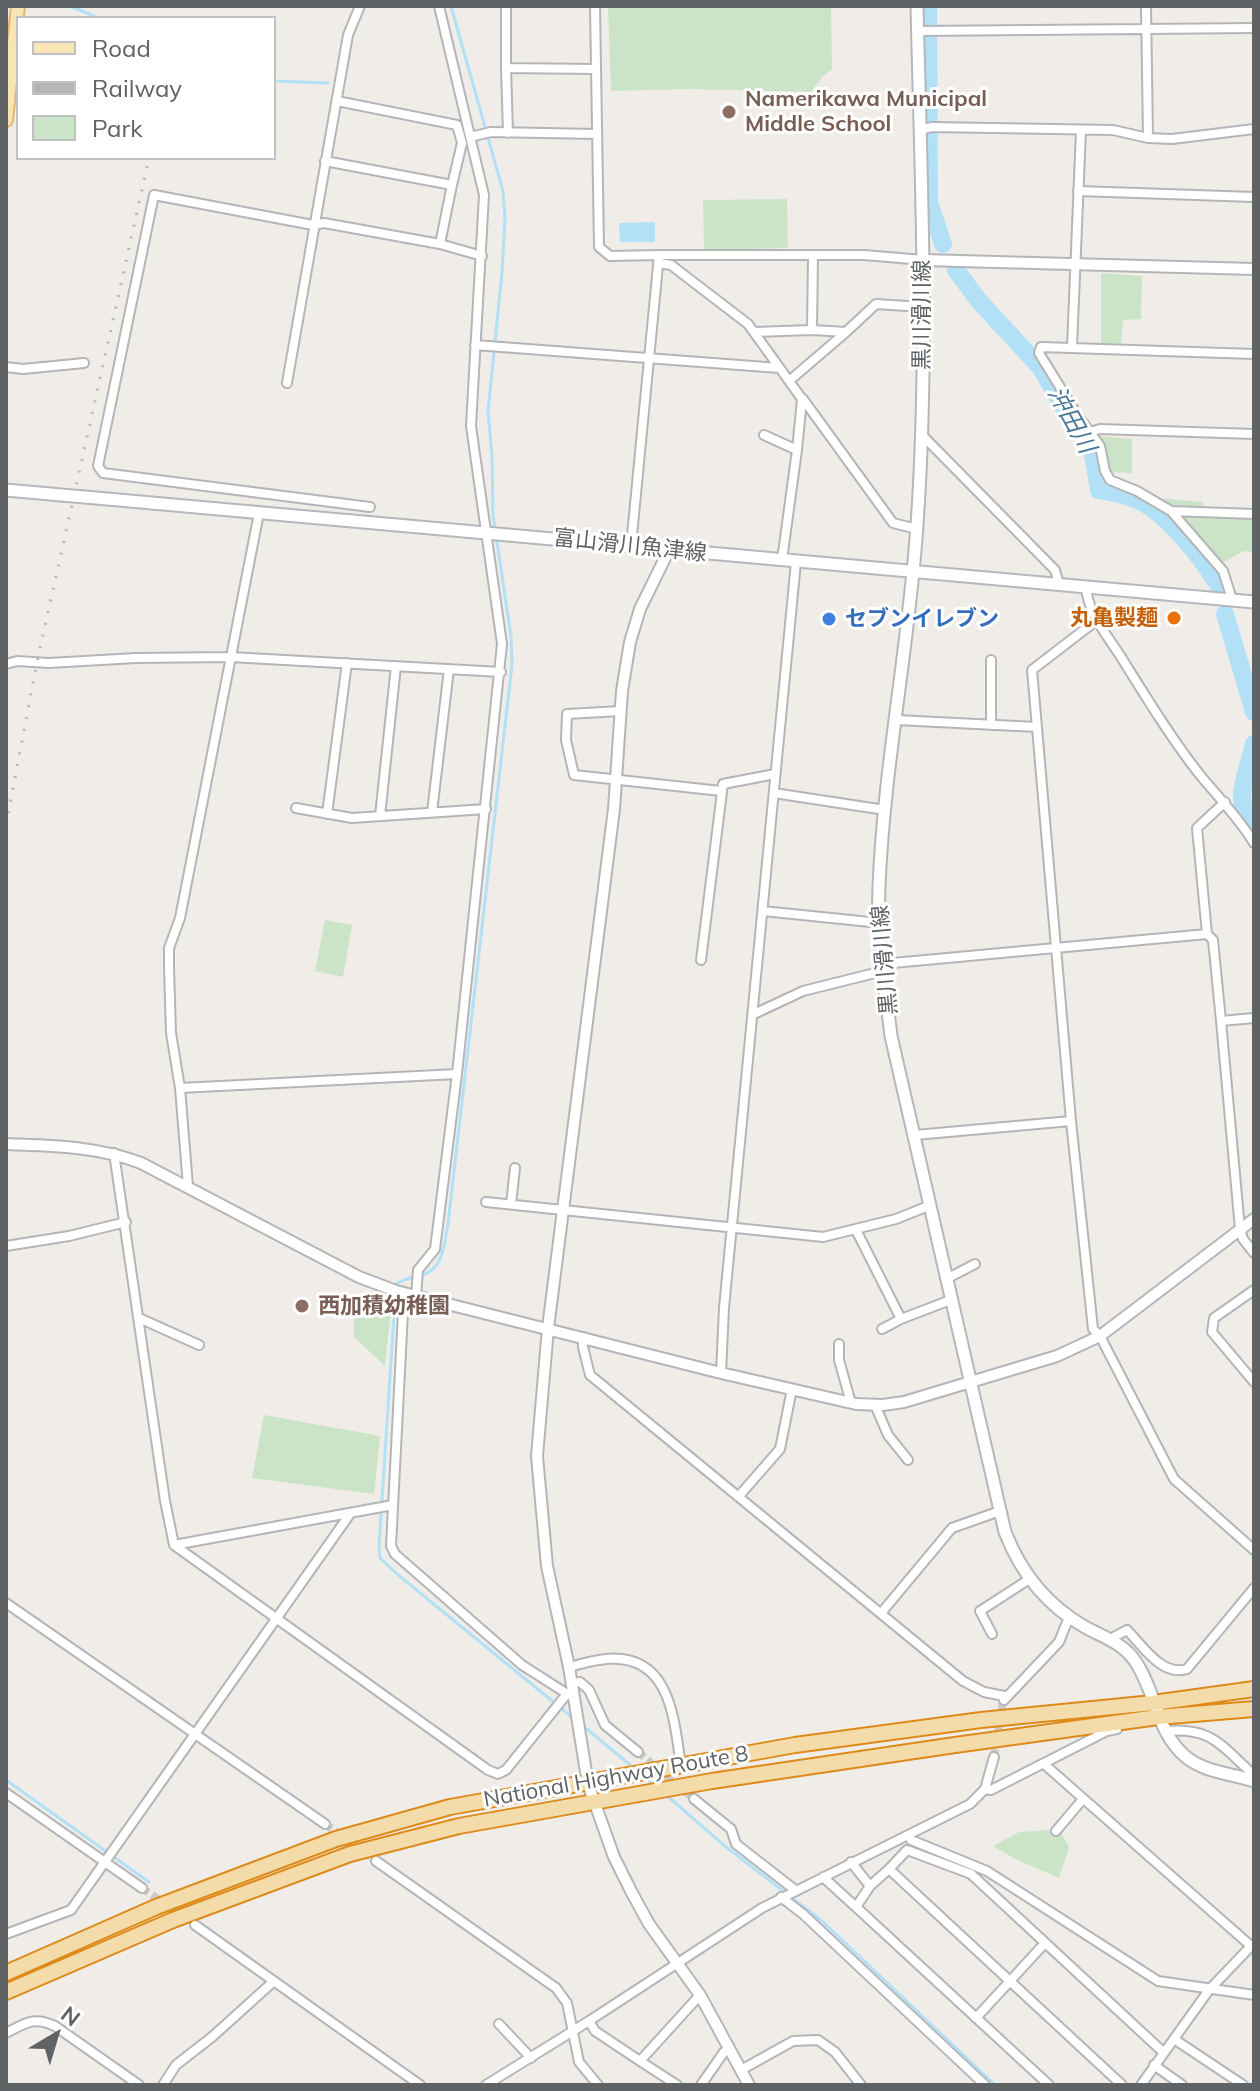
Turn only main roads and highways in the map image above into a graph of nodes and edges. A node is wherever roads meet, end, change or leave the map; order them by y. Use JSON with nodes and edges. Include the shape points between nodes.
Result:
{"nodes":[{"id":1,"x":917,"y":6,"type":"edge"},
{"id":2,"x":16,"y":25,"type":"edge"},
{"id":3,"x":6,"y":120,"type":"edge"},
{"id":4,"x":6,"y":490,"type":"edge"},
{"id":5,"x":914,"y":573,"type":"junction"},
{"id":6,"x":1254,"y":602,"type":"edge"},
{"id":7,"x":1254,"y":1689,"type":"edge"},
{"id":8,"x":1254,"y":1709,"type":"edge"},
{"id":9,"x":1160,"y":1719,"type":"junction"},
{"id":10,"x":1254,"y":1778,"type":"edge"},
{"id":11,"x":6,"y":1972,"type":"edge"},
{"id":12,"x":34,"y":1981,"type":"junction"},
{"id":13,"x":6,"y":1992,"type":"edge"},
{"id":14,"x":6,"y":1999,"type":"edge"}],
"edges":[{"from":1,"to":5,"type":"main road","name":"黒川滑川線","via":[[923,307]]},
{"from":2,"to":3,"type":"main road"},
{"from":4,"to":5,"type":"main road","name":"富山滑川魚津線","bridge":true},
{"from":5,"to":6,"type":"main road","name":"富山滑川魚津線"},
{"from":5,"to":9,"type":"main road","name":"黒川滑川線","via":[[879,888],[891,1036],[1014,1557],[1028,1580],[1069,1617],[1122,1646],[1135,1661]]},
{"from":7,"to":9,"type":"highway","name":"National Highway Route 8"},
{"from":8,"to":9,"type":"highway","name":"National Highway Route 8"},
{"from":9,"to":10,"type":"main road","name":"黒川滑川線","via":[[1186,1757],[1208,1770]]},
{"from":9,"to":11,"type":"highway","name":"National Highway Route 8","via":[[935,1726],[795,1745],[450,1807],[336,1839],[156,1907]]},
{"from":9,"to":12,"type":"highway","name":"National Highway Route 8","via":[[849,1761],[459,1826],[350,1854],[173,1920]]},
{"from":12,"to":13,"type":"highway","name":"National Highway Route 8"},
{"from":12,"to":14,"type":"highway"}]}
